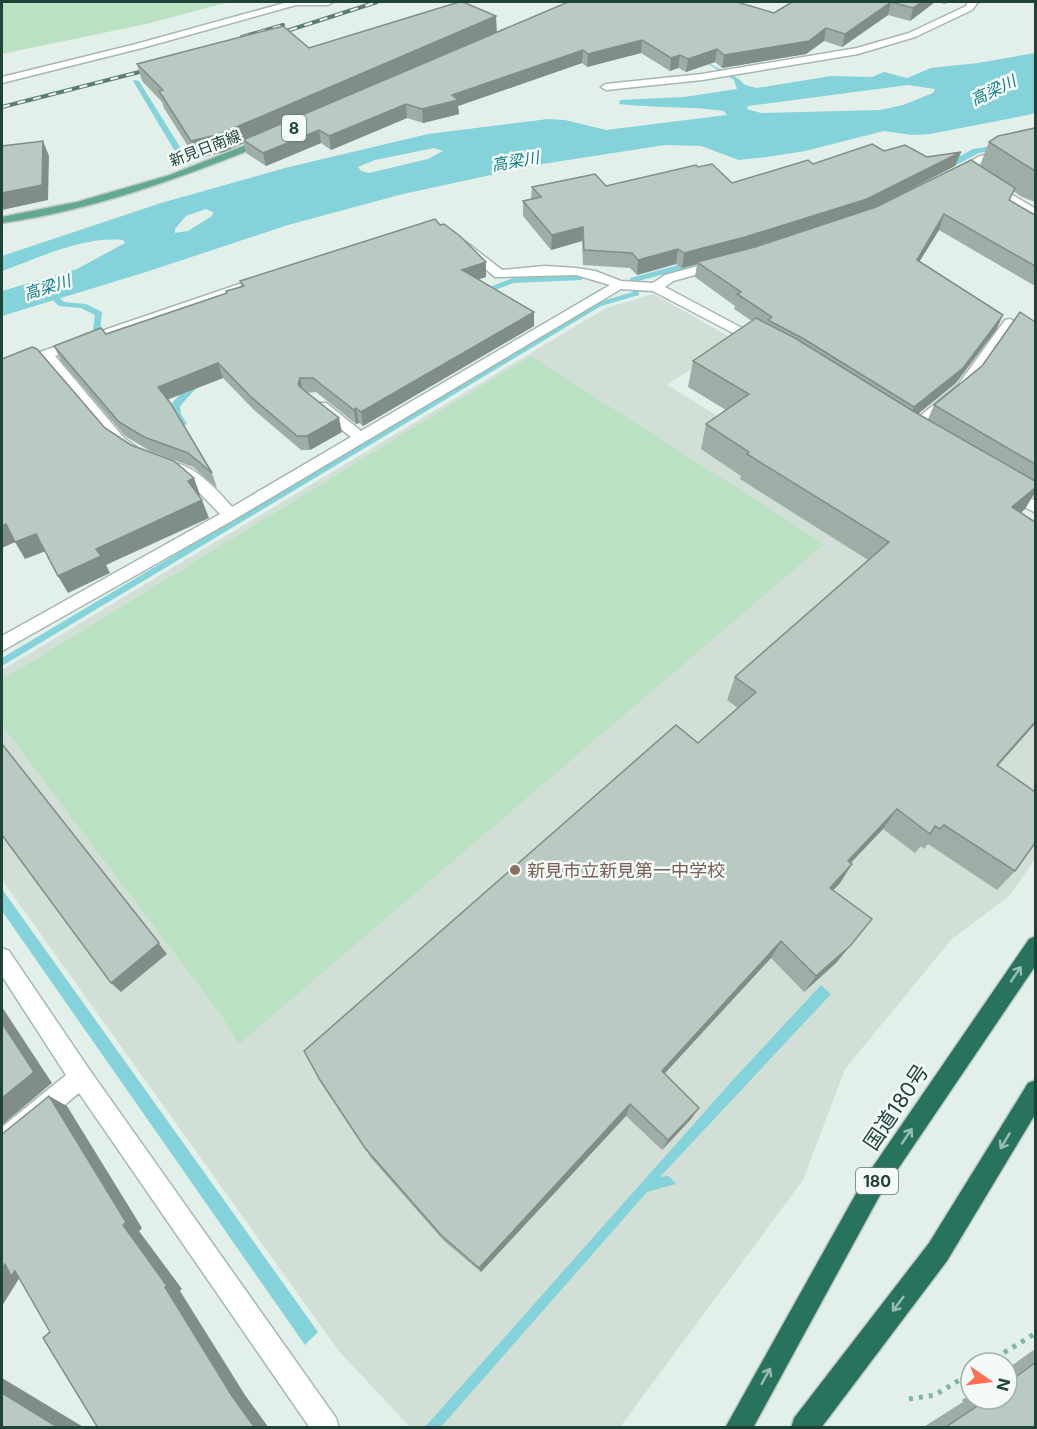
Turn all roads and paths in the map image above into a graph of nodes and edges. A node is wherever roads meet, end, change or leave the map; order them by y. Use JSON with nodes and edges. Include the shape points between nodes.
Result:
{"nodes":[{"id":1,"x":328,"y":2,"type":"edge"},
{"id":2,"x":973,"y":2,"type":"edge"},
{"id":3,"x":2,"y":80,"type":"edge"},
{"id":4,"x":606,"y":87,"type":"dead end"},
{"id":5,"x":272,"y":137,"type":"edge"},
{"id":6,"x":1035,"y":147,"type":"edge"},
{"id":7,"x":974,"y":173,"type":"junction"},
{"id":8,"x":945,"y":177,"type":"edge"},
{"id":9,"x":1035,"y":215,"type":"edge"},
{"id":10,"x":2,"y":220,"type":"edge"},
{"id":11,"x":459,"y":240,"type":"edge"},
{"id":12,"x":736,"y":260,"type":"edge"},
{"id":13,"x":263,"y":280,"type":"edge"},
{"id":14,"x":619,"y":285,"type":"junction"},
{"id":15,"x":656,"y":287,"type":"junction"},
{"id":16,"x":1010,"y":324,"type":"edge"},
{"id":17,"x":772,"y":348,"type":"edge"},
{"id":18,"x":46,"y":356,"type":"junction"},
{"id":19,"x":2,"y":370,"type":"edge"},
{"id":20,"x":310,"y":397,"type":"edge"},
{"id":21,"x":909,"y":432,"type":"edge"},
{"id":22,"x":360,"y":438,"type":"junction"},
{"id":23,"x":996,"y":484,"type":"edge"},
{"id":24,"x":1035,"y":508,"type":"edge"},
{"id":25,"x":230,"y":515,"type":"junction"},
{"id":26,"x":2,"y":644,"type":"edge"},
{"id":27,"x":1035,"y":946,"type":"edge"},
{"id":28,"x":2,"y":958,"type":"edge"},
{"id":29,"x":81,"y":1077,"type":"junction"},
{"id":30,"x":1035,"y":1091,"type":"edge"},
{"id":31,"x":2,"y":1142,"type":"edge"},
{"id":32,"x":1035,"y":1333,"type":"edge"},
{"id":33,"x":1006,"y":1351,"type":"edge"},
{"id":34,"x":959,"y":1380,"type":"edge"},
{"id":35,"x":909,"y":1399,"type":"dead end"},
{"id":36,"x":326,"y":1428,"type":"edge"},
{"id":37,"x":738,"y":1428,"type":"edge"},
{"id":38,"x":804,"y":1428,"type":"edge"}],
"edges":[{"from":1,"to":3,"type":"street","via":[[296,2]]},
{"from":2,"to":4,"type":"street","via":[[969,8],[912,35],[858,51],[734,73]]},
{"from":5,"to":10,"type":"main road","name":"新見日南線","number":"8","via":[[153,183],[80,205]]},
{"from":6,"to":7,"type":"street","via":[[984,158]]},
{"from":7,"to":8,"type":"street"},
{"from":7,"to":9,"type":"street"},
{"from":11,"to":14,"type":"street","via":[[499,274],[590,272]]},
{"from":12,"to":15,"type":"street","via":[[669,278]]},
{"from":13,"to":18,"type":"street"},
{"from":14,"to":15,"type":"street"},
{"from":14,"to":22,"type":"street"},
{"from":15,"to":17,"type":"street"},
{"from":16,"to":21,"type":"street","via":[[963,388]]},
{"from":18,"to":19,"type":"street"},
{"from":18,"to":25,"type":"street","via":[[119,441],[150,459],[187,473]]},
{"from":20,"to":22,"type":"street"},
{"from":22,"to":25,"type":"street"},
{"from":23,"to":24,"type":"street"},
{"from":25,"to":26,"type":"street"},
{"from":37,"to":27,"type":"highway","name":"国道180号","number":"180","one_way":true,"via":[[871,1189]]},
{"from":28,"to":29,"type":"street"},
{"from":29,"to":31,"type":"street"},
{"from":29,"to":36,"type":"street"},
{"from":30,"to":38,"type":"highway","one_way":true,"via":[[938,1252]]},
{"from":32,"to":33,"type":"path"},
{"from":34,"to":35,"type":"path","via":[[934,1395]]}]}
